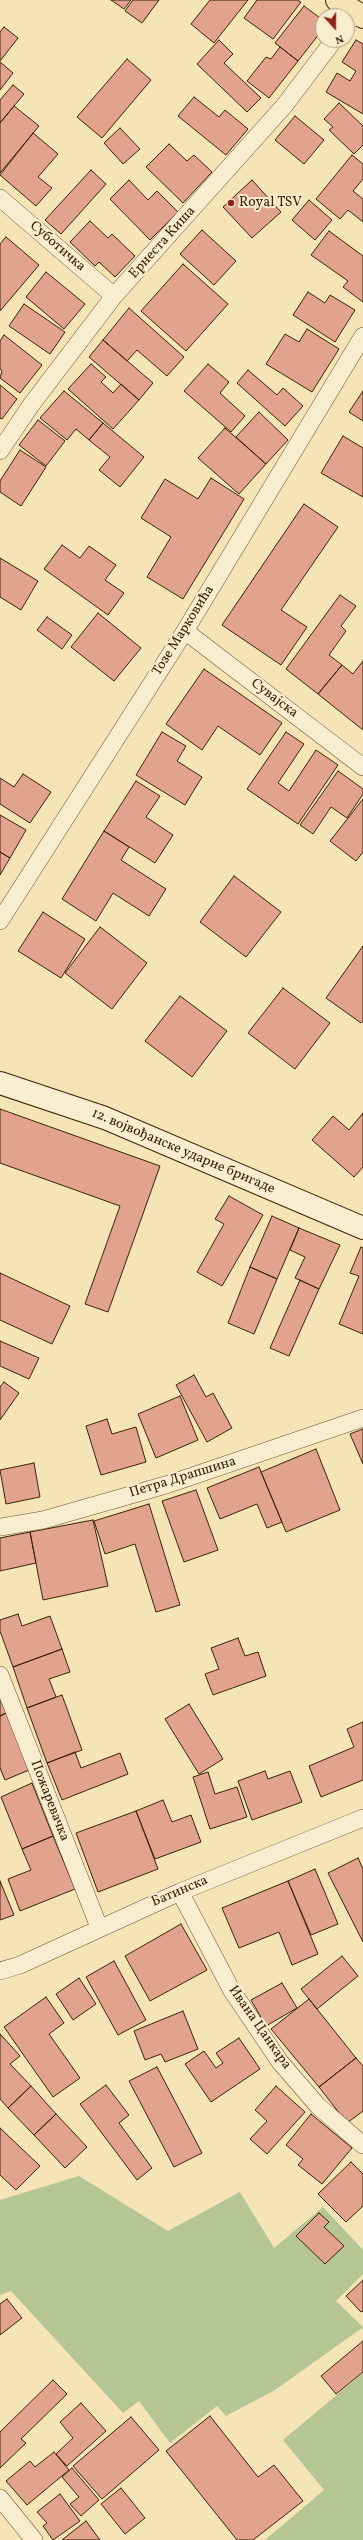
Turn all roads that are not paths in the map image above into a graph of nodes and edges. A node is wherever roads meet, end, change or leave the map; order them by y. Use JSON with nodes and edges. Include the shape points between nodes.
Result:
{"nodes":[{"id":1,"x":337,"y":0,"type":"edge"},
{"id":2,"x":356,"y":18,"type":"edge"},
{"id":3,"x":328,"y":48,"type":"edge"},
{"id":4,"x":0,"y":198,"type":"edge"},
{"id":5,"x":114,"y":296,"type":"junction"},
{"id":6,"x":361,"y":346,"type":"edge"},
{"id":7,"x":0,"y":451,"type":"edge"},
{"id":8,"x":185,"y":631,"type":"junction"},
{"id":9,"x":363,"y":767,"type":"edge"},
{"id":10,"x":0,"y":921,"type":"edge"},
{"id":11,"x":0,"y":1083,"type":"edge"},
{"id":12,"x":363,"y":1228,"type":"edge"},
{"id":13,"x":363,"y":1418,"type":"edge"},
{"id":14,"x":0,"y":1527,"type":"edge"},
{"id":15,"x":0,"y":1675,"type":"edge"},
{"id":16,"x":363,"y":1818,"type":"edge"},
{"id":17,"x":180,"y":1892,"type":"junction"},
{"id":18,"x":99,"y":1927,"type":"junction"},
{"id":19,"x":0,"y":1971,"type":"edge"},
{"id":20,"x":363,"y":2145,"type":"edge"},
{"id":21,"x":0,"y":2498,"type":"edge"},
{"id":22,"x":34,"y":2540,"type":"edge"}],
"edges":[{"from":1,"to":2,"type":"main road"},
{"from":3,"to":5,"type":"street","name":"Ернеста Киша","via":[[284,106]]},
{"from":4,"to":5,"type":"street","name":"Суботичка"},
{"from":5,"to":7,"type":"street","name":"Ернеста Киша"},
{"from":6,"to":8,"type":"street","name":"Тозе Марковића"},
{"from":8,"to":9,"type":"street","name":"Сувајска"},
{"from":8,"to":10,"type":"street","name":"Тозе Марковића"},
{"from":11,"to":12,"type":"main road","name":"12. војвођанске ударне бригаде","via":[[105,1118]]},
{"from":13,"to":14,"type":"street","name":"Петра Драпшина","via":[[169,1484],[44,1520]]},
{"from":15,"to":18,"type":"street","name":"Пожаревачка"},
{"from":16,"to":17,"type":"street","name":"Батинска"},
{"from":17,"to":18,"type":"street","name":"Батинска"},
{"from":17,"to":20,"type":"street","name":"Ивана Цанкара","via":[[232,1991],[271,2050],[318,2106]]},
{"from":18,"to":19,"type":"street","name":"Батинска","via":[[20,1965]]},
{"from":21,"to":22,"type":"street"}]}
